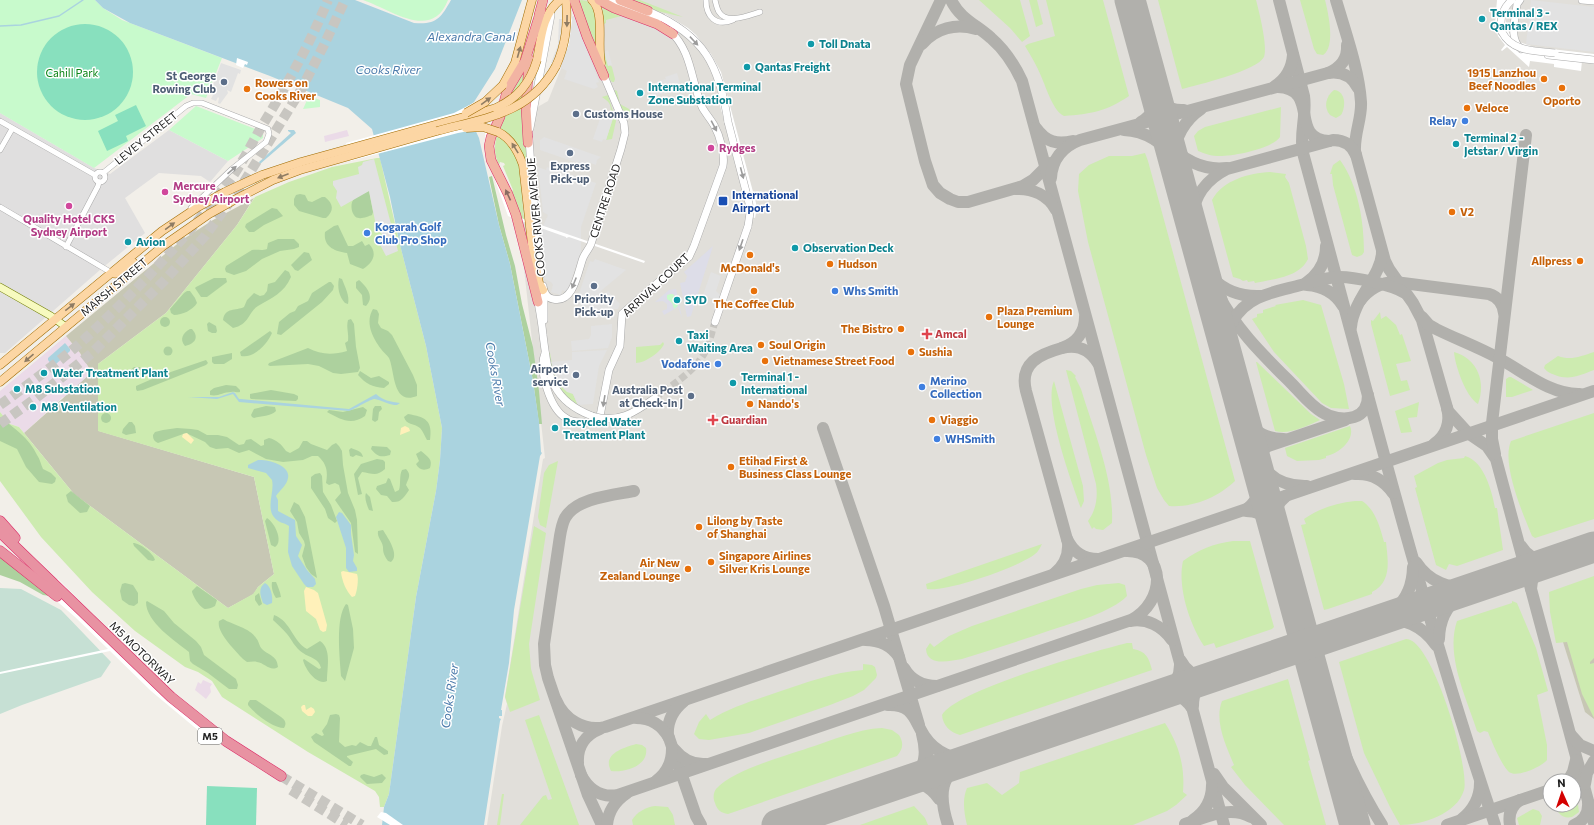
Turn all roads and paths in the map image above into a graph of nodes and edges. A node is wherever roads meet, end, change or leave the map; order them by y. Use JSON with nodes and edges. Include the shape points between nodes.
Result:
{"nodes":[{"id":1,"x":532,"y":0,"type":"edge"},
{"id":2,"x":543,"y":0,"type":"edge"},
{"id":3,"x":562,"y":0,"type":"edge"},
{"id":4,"x":574,"y":0,"type":"edge"},
{"id":5,"x":592,"y":0,"type":"edge"},
{"id":6,"x":599,"y":0,"type":"edge"},
{"id":7,"x":606,"y":0,"type":"edge"},
{"id":8,"x":613,"y":0,"type":"edge"},
{"id":9,"x":620,"y":0,"type":"edge"},
{"id":10,"x":706,"y":0,"type":"edge"},
{"id":11,"x":715,"y":0,"type":"edge"},
{"id":12,"x":1512,"y":0,"type":"edge"},
{"id":13,"x":1520,"y":0,"type":"edge"},
{"id":14,"x":1582,"y":0,"type":"edge"},
{"id":15,"x":1594,"y":1,"type":"edge"},
{"id":16,"x":636,"y":6,"type":"junction"},
{"id":17,"x":540,"y":10,"type":"junction"},
{"id":18,"x":760,"y":12,"type":"dead end"},
{"id":19,"x":649,"y":16,"type":"junction"},
{"id":20,"x":738,"y":18,"type":"junction"},
{"id":21,"x":675,"y":36,"type":"joint"},
{"id":22,"x":1594,"y":59,"type":"edge"},
{"id":23,"x":604,"y":76,"type":"junction"},
{"id":24,"x":190,"y":104,"type":"joint"},
{"id":25,"x":0,"y":121,"type":"edge"},
{"id":26,"x":12,"y":128,"type":"junction"},
{"id":27,"x":436,"y":128,"type":"junction"},
{"id":28,"x":528,"y":143,"type":"junction"},
{"id":29,"x":0,"y":150,"type":"edge"},
{"id":30,"x":351,"y":152,"type":"junction"},
{"id":31,"x":103,"y":173,"type":"junction"},
{"id":32,"x":95,"y":175,"type":"junction"},
{"id":33,"x":99,"y":182,"type":"junction"},
{"id":34,"x":527,"y":201,"type":"junction"},
{"id":35,"x":0,"y":207,"type":"edge"},
{"id":36,"x":183,"y":216,"type":"junction"},
{"id":37,"x":177,"y":236,"type":"junction"},
{"id":38,"x":66,"y":247,"type":"junction"},
{"id":39,"x":112,"y":272,"type":"junction"},
{"id":40,"x":0,"y":287,"type":"edge"},
{"id":41,"x":544,"y":291,"type":"junction"},
{"id":42,"x":538,"y":302,"type":"junction"},
{"id":43,"x":55,"y":319,"type":"junction"},
{"id":44,"x":715,"y":322,"type":"tunnel mouth"},
{"id":45,"x":66,"y":327,"type":"junction"},
{"id":46,"x":544,"y":337,"type":"junction"},
{"id":47,"x":544,"y":353,"type":"junction"},
{"id":48,"x":0,"y":365,"type":"edge"},
{"id":49,"x":0,"y":382,"type":"edge"},
{"id":50,"x":654,"y":398,"type":"tunnel mouth"},
{"id":51,"x":0,"y":521,"type":"edge"},
{"id":52,"x":0,"y":532,"type":"edge"},
{"id":53,"x":0,"y":540,"type":"edge"},
{"id":54,"x":0,"y":551,"type":"edge"},
{"id":55,"x":60,"y":594,"type":"junction"},
{"id":56,"x":280,"y":779,"type":"tunnel mouth"}],
"edges":[{"from":27,"to":1,"type":"main road","one_way":true,"bridge":true,"via":[[480,105],[503,85],[515,63]]},
{"from":2,"to":17,"type":"highway"},
{"from":3,"to":27,"type":"main road","bridge":true,"via":[[552,8],[546,19],[537,60],[519,94],[489,110]]},
{"from":3,"to":27,"type":"main road","one_way":true,"bridge":true,"via":[[567,27],[563,51],[552,73],[537,92],[502,114]]},
{"from":3,"to":28,"type":"street","name":"COOKS RIVER AVENUE","via":[[550,20]]},
{"from":4,"to":23,"type":"highway"},
{"from":5,"to":23,"type":"main road","via":[[598,11],[599,52]]},
{"from":6,"to":19,"type":"highway","via":[[614,8]]},
{"from":7,"to":19,"type":"street"},
{"from":8,"to":16,"type":"main road"},
{"from":9,"to":16,"type":"highway"},
{"from":10,"to":20,"type":"street","via":[[713,20],[724,23]]},
{"from":11,"to":20,"type":"street","via":[[718,11],[723,16]]},
{"from":12,"to":22,"type":"street","bridge":true,"via":[[1504,10],[1501,20],[1502,32],[1515,45],[1525,49]]},
{"from":13,"to":22,"type":"street","via":[[1514,37],[1518,46],[1529,52]]},
{"from":14,"to":15,"type":"street"},
{"from":16,"to":19,"type":"highway"},
{"from":17,"to":28,"type":"highway","via":[[527,78]]},
{"from":42,"to":17,"type":"highway","one_way":true,"via":[[516,214],[491,160],[489,146],[507,91],[525,61]]},
{"from":18,"to":20,"type":"street"},
{"from":19,"to":21,"type":"highway"},
{"from":19,"to":44,"type":"street","one_way":true,"bridge":true,"via":[[663,18],[679,27],[695,41],[710,60],[725,99],[729,127],[749,203],[748,226]]},
{"from":21,"to":47,"type":"street","name":"ARRIVAL COURT","one_way":true,"via":[[685,51],[701,105],[715,127],[724,162],[689,257],[622,314],[620,346],[609,370],[599,421],[590,423],[564,418],[548,394],[543,364]]},
{"from":23,"to":41,"type":"street","name":"CENTRE ROAD","one_way":true,"via":[[624,123],[623,141],[591,244],[573,287],[567,296],[559,300],[550,298]]},
{"from":24,"to":31,"type":"street","name":"LEVEY STREET"},
{"from":36,"to":24,"type":"street","name":"MARSH STREET","one_way":true,"via":[[232,169],[266,142],[269,134],[268,129],[202,103]]},
{"from":25,"to":26,"type":"street"},
{"from":26,"to":29,"type":"street"},
{"from":26,"to":32,"type":"street"},
{"from":27,"to":30,"type":"main road","name":"MARSH STREET"},
{"from":34,"to":27,"type":"main road","one_way":true,"bridge":true,"via":[[524,170],[512,143],[498,132],[478,127]]},
{"from":28,"to":41,"type":"street","name":"COOKS RIVER AVENUE","via":[[537,248]]},
{"from":30,"to":36,"type":"main road","name":"MARSH STREET","via":[[288,166],[247,181]]},
{"from":30,"to":37,"type":"main road","name":"MARSH STREET","one_way":true,"via":[[273,180],[236,199]]},
{"from":31,"to":32,"type":"street","via":[[98,172]]},
{"from":31,"to":33,"type":"street","via":[[104,179]]},
{"from":32,"to":33,"type":"street","via":[[95,180]]},
{"from":33,"to":38,"type":"street"},
{"from":34,"to":41,"type":"main road","via":[[533,253],[539,283]]},
{"from":34,"to":42,"type":"main road","via":[[527,233]]},
{"from":35,"to":38,"type":"street"},
{"from":39,"to":36,"type":"main road","name":"MARSH STREET","one_way":true},
{"from":37,"to":39,"type":"main road","via":[[161,244],[120,273]]},
{"from":37,"to":45,"type":"main road","name":"MARSH STREET"},
{"from":38,"to":39,"type":"street"},
{"from":43,"to":39,"type":"main road","name":"MARSH STREET","one_way":true},
{"from":40,"to":43,"type":"main road"},
{"from":41,"to":46,"type":"street","name":"COOKS RIVER AVENUE"},
{"from":42,"to":46,"type":"street"},
{"from":43,"to":45,"type":"main road"},
{"from":43,"to":48,"type":"main road","name":"MARSH STREET"},
{"from":45,"to":49,"type":"main road","name":"MARSH STREET","one_way":true},
{"from":46,"to":47,"type":"street"},
{"from":47,"to":50,"type":"street","bridge":true,"via":[[556,388],[567,402],[592,416],[607,419],[628,416]]},
{"from":51,"to":55,"type":"highway"},
{"from":52,"to":55,"type":"highway","name":"M5 MOTORWAY","number":"M5"},
{"from":53,"to":55,"type":"highway","name":"M5 MOTORWAY","number":"M5"},
{"from":54,"to":55,"type":"highway"},
{"from":55,"to":56,"type":"highway","name":"M5 MOTORWAY","number":"M5","via":[[204,732],[237,756]]}]}
